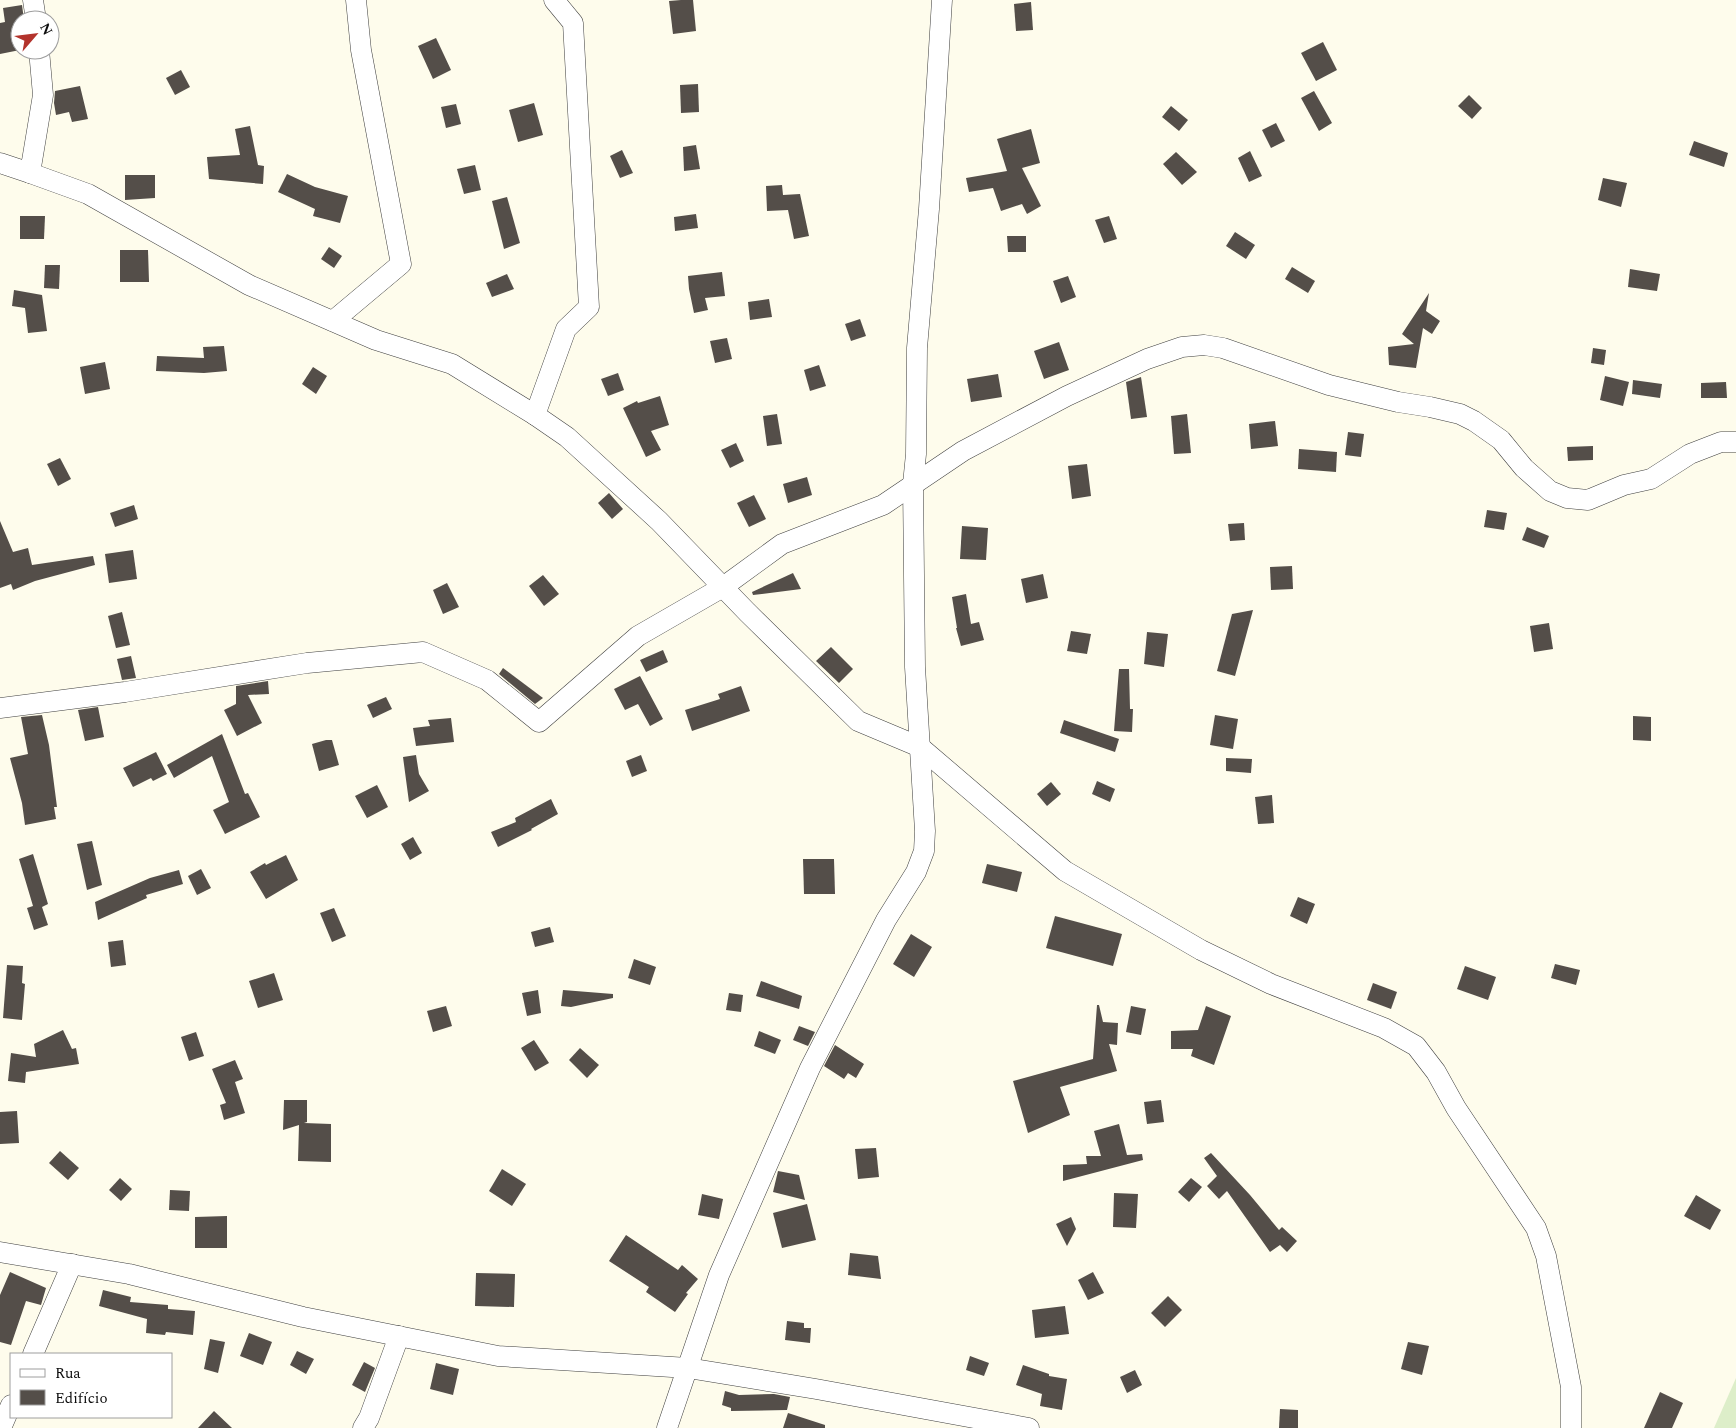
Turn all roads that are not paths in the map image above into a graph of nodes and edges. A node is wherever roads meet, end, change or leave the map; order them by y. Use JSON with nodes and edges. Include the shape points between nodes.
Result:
{"nodes":[{"id":1,"x":356,"y":0,"type":"edge"},
{"id":2,"x":554,"y":0,"type":"edge"},
{"id":3,"x":942,"y":0,"type":"edge"},
{"id":4,"x":40,"y":60,"type":"edge"},
{"id":5,"x":0,"y":163,"type":"edge"},
{"id":6,"x":30,"y":173,"type":"junction"},
{"id":7,"x":333,"y":321,"type":"junction"},
{"id":8,"x":535,"y":415,"type":"junction"},
{"id":9,"x":1736,"y":442,"type":"edge"},
{"id":10,"x":913,"y":484,"type":"junction"},
{"id":11,"x":723,"y":587,"type":"junction"},
{"id":12,"x":0,"y":708,"type":"edge"},
{"id":13,"x":920,"y":747,"type":"junction"},
{"id":14,"x":0,"y":1252,"type":"edge"},
{"id":15,"x":72,"y":1264,"type":"junction"},
{"id":16,"x":399,"y":1336,"type":"junction"},
{"id":17,"x":33,"y":1353,"type":"edge"},
{"id":18,"x":688,"y":1368,"type":"junction"},
{"id":19,"x":10,"y":1407,"type":"edge"},
{"id":20,"x":1,"y":1428,"type":"edge"},
{"id":21,"x":363,"y":1428,"type":"edge"},
{"id":22,"x":667,"y":1428,"type":"edge"},
{"id":23,"x":1030,"y":1428,"type":"edge"},
{"id":24,"x":1571,"y":1428,"type":"edge"}],
"edges":[{"from":1,"to":7,"type":"street","via":[[361,50],[401,264]]},
{"from":2,"to":8,"type":"street","via":[[573,23],[589,307],[566,329]]},
{"from":3,"to":10,"type":"street","via":[[917,348]]},
{"from":4,"to":6,"type":"street","via":[[42,95]]},
{"from":5,"to":6,"type":"street"},
{"from":6,"to":7,"type":"street","via":[[88,194],[249,284]]},
{"from":7,"to":8,"type":"street","via":[[376,340],[452,364]]},
{"from":8,"to":11,"type":"street","via":[[567,437],[652,515]]},
{"from":9,"to":10,"type":"street","via":[[1721,442],[1690,454],[1651,479],[1624,485],[1588,500],[1567,498],[1550,491],[1524,468],[1501,440],[1460,414],[1329,385],[1222,348],[1204,345],[1182,347],[1148,359],[1068,396],[963,451]]},
{"from":10,"to":11,"type":"street","via":[[883,505],[782,544]]},
{"from":10,"to":13,"type":"street","via":[[915,667]]},
{"from":11,"to":12,"type":"street","via":[[638,636],[539,722],[487,680],[423,652],[307,662],[125,692]]},
{"from":11,"to":13,"type":"street","via":[[858,721]]},
{"from":13,"to":18,"type":"street","via":[[924,852],[810,1068],[719,1275]]},
{"from":13,"to":24,"type":"street","via":[[1065,871],[1201,950],[1271,984],[1384,1028],[1416,1046],[1536,1228],[1546,1256],[1571,1387]]},
{"from":14,"to":15,"type":"street"},
{"from":15,"to":16,"type":"street"},
{"from":15,"to":17,"type":"street"},
{"from":16,"to":18,"type":"street","via":[[498,1356]]},
{"from":16,"to":21,"type":"street"},
{"from":18,"to":22,"type":"street"},
{"from":18,"to":23,"type":"street"},
{"from":19,"to":20,"type":"street"}]}
